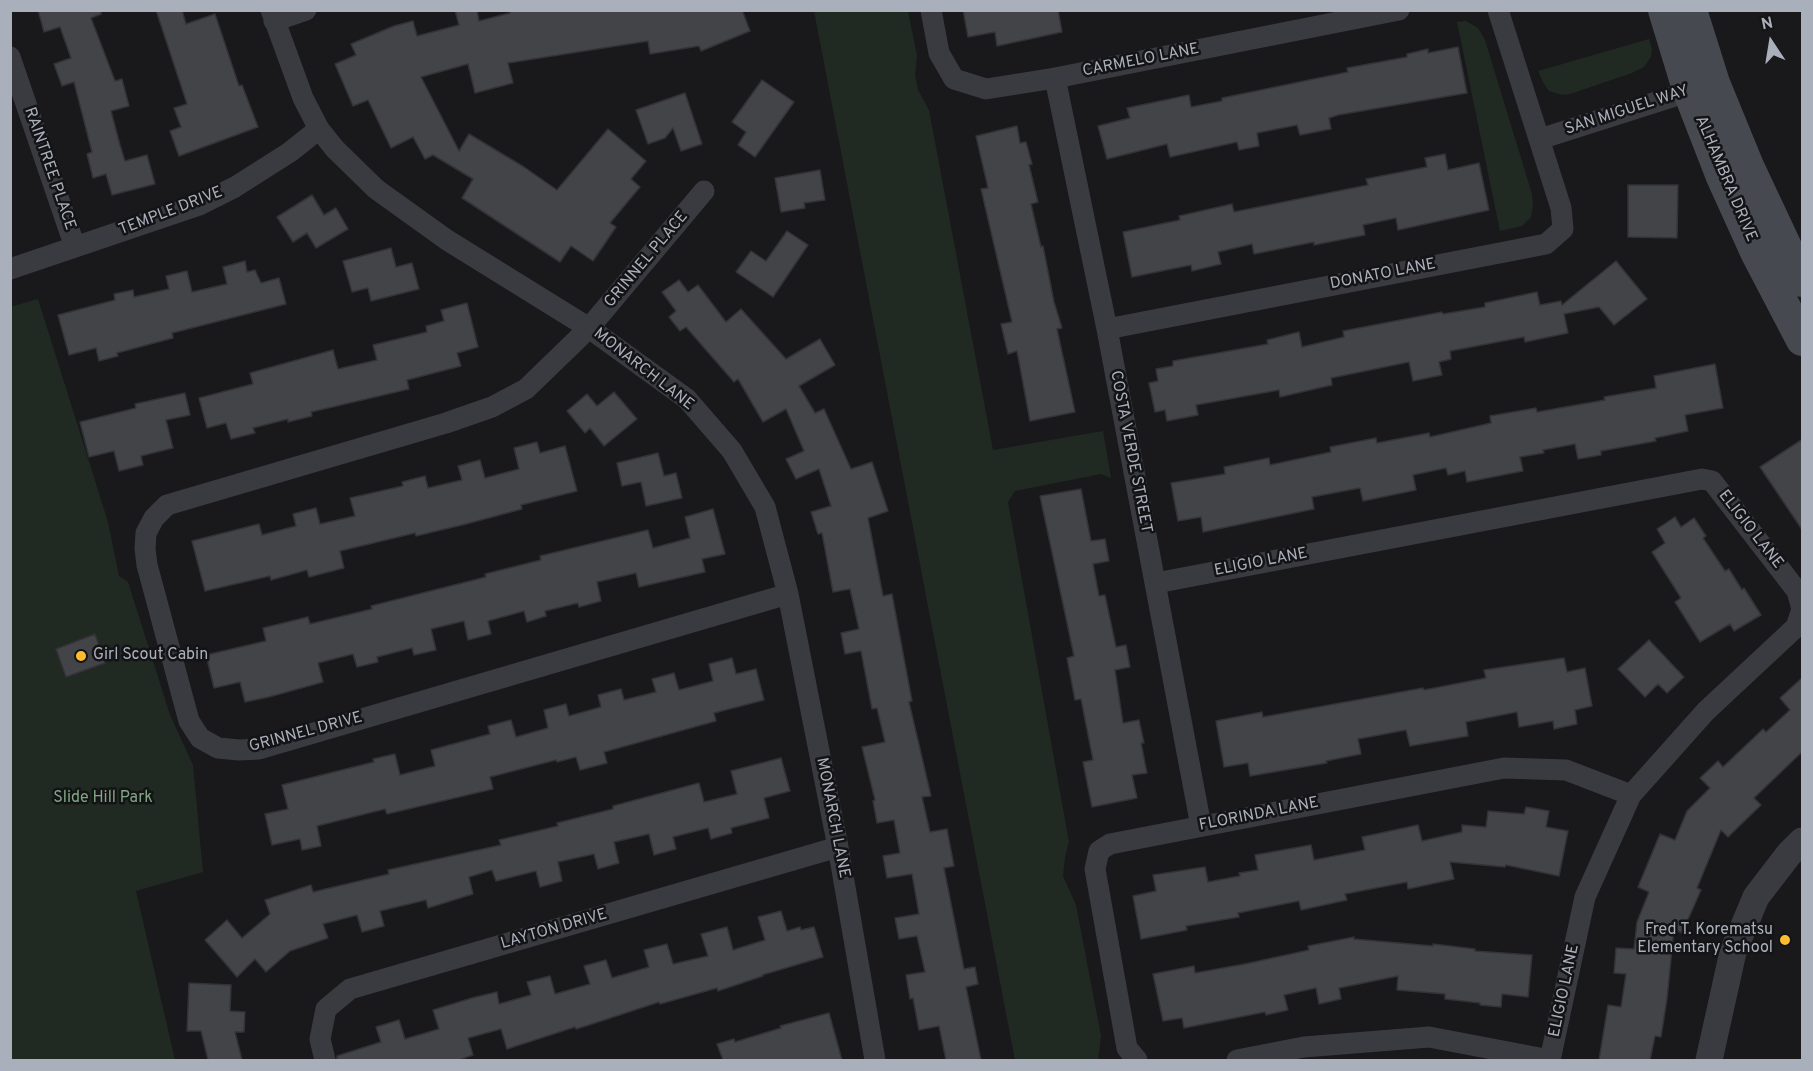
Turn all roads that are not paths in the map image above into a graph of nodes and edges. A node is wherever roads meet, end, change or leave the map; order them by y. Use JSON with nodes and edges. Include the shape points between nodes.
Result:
{"nodes":[{"id":1,"x":306,"y":10,"type":"edge"},
{"id":2,"x":931,"y":10,"type":"edge"},
{"id":3,"x":1400,"y":10,"type":"edge"},
{"id":4,"x":1498,"y":10,"type":"edge"},
{"id":5,"x":1664,"y":10,"type":"edge"},
{"id":6,"x":1691,"y":10,"type":"edge"},
{"id":7,"x":273,"y":16,"type":"edge"},
{"id":8,"x":10,"y":57,"type":"edge"},
{"id":9,"x":1055,"y":78,"type":"junction"},
{"id":10,"x":1701,"y":88,"type":"junction"},
{"id":11,"x":319,"y":129,"type":"junction"},
{"id":12,"x":1540,"y":139,"type":"junction"},
{"id":13,"x":704,"y":191,"type":"dead end"},
{"id":14,"x":75,"y":247,"type":"junction"},
{"id":15,"x":10,"y":270,"type":"edge"},
{"id":16,"x":1803,"y":281,"type":"edge"},
{"id":17,"x":589,"y":328,"type":"junction"},
{"id":18,"x":1107,"y":329,"type":"junction"},
{"id":19,"x":1803,"y":340,"type":"edge"},
{"id":20,"x":1156,"y":584,"type":"junction"},
{"id":21,"x":788,"y":594,"type":"junction"},
{"id":22,"x":1631,"y":795,"type":"junction"},
{"id":23,"x":1201,"y":826,"type":"junction"},
{"id":24,"x":1803,"y":841,"type":"edge"},
{"id":25,"x":838,"y":847,"type":"junction"},
{"id":26,"x":325,"y":1060,"type":"edge"},
{"id":27,"x":875,"y":1060,"type":"edge"},
{"id":28,"x":1137,"y":1060,"type":"edge"},
{"id":29,"x":1237,"y":1060,"type":"edge"},
{"id":30,"x":1550,"y":1060,"type":"edge"},
{"id":31,"x":1709,"y":1060,"type":"edge"}],
"edges":[{"from":1,"to":7,"type":"street"},
{"from":2,"to":9,"type":"street","name":"CARMELO LANE","via":[[939,53],[954,79],[986,89]]},
{"from":3,"to":9,"type":"street","name":"CARMELO LANE"},
{"from":4,"to":12,"type":"street"},
{"from":5,"to":10,"type":"main road","name":"ALHAMBRA DRIVE"},
{"from":6,"to":10,"type":"main road","name":"ALHAMBRA DRIVE"},
{"from":7,"to":11,"type":"street","name":"MONARCH LANE","via":[[303,98]]},
{"from":8,"to":14,"type":"street","name":"RAINTREE PLACE"},
{"from":9,"to":18,"type":"street","name":"COSTA VERDE STREET"},
{"from":10,"to":12,"type":"street","name":"SAN MIGUEL WAY"},
{"from":10,"to":16,"type":"main road","name":"ALHAMBRA DRIVE","via":[[1748,166]]},
{"from":10,"to":19,"type":"main road","name":"ALHAMBRA DRIVE","via":[[1722,177]]},
{"from":11,"to":14,"type":"street","name":"TEMPLE DRIVE","via":[[236,187],[199,205]]},
{"from":11,"to":17,"type":"street","name":"MONARCH LANE","via":[[376,189],[447,240]]},
{"from":12,"to":18,"type":"street","name":"DONATO LANE","via":[[1561,208],[1563,229],[1546,244]]},
{"from":13,"to":17,"type":"street","name":"GRINNEL PLACE"},
{"from":14,"to":15,"type":"street","name":"TEMPLE DRIVE"},
{"from":17,"to":21,"type":"street","name":"MONARCH LANE","via":[[687,399],[732,451],[765,507]]},
{"from":17,"to":21,"type":"street","name":"GRINNEL DRIVE","via":[[526,389],[492,407],[167,505],[154,518],[146,533],[147,565],[189,721],[200,738],[218,748],[260,749]]},
{"from":18,"to":20,"type":"street","name":"COSTA VERDE STREET"},
{"from":20,"to":22,"type":"street","name":"ELIGIO LANE","via":[[1702,478],[1712,481],[1797,591],[1802,609],[1796,627],[1706,711]]},
{"from":20,"to":23,"type":"street","name":"COSTA VERDE STREET"},
{"from":21,"to":25,"type":"street","name":"MONARCH LANE"},
{"from":22,"to":23,"type":"street","name":"FLORINDA LANE","via":[[1566,770],[1504,768]]},
{"from":22,"to":30,"type":"street","name":"ELIGIO LANE","via":[[1585,897]]},
{"from":23,"to":28,"type":"street","name":"FLORINDA LANE","via":[[1110,844],[1100,851],[1095,869],[1127,1048]]},
{"from":24,"to":31,"type":"street","via":[[1756,897],[1733,952]]},
{"from":25,"to":26,"type":"street","name":"LAYTON DRIVE","via":[[350,989],[326,1009],[320,1039]]},
{"from":25,"to":27,"type":"street","name":"MONARCH LANE"},
{"from":29,"to":30,"type":"street","via":[[1304,1047],[1429,1037]]}]}
